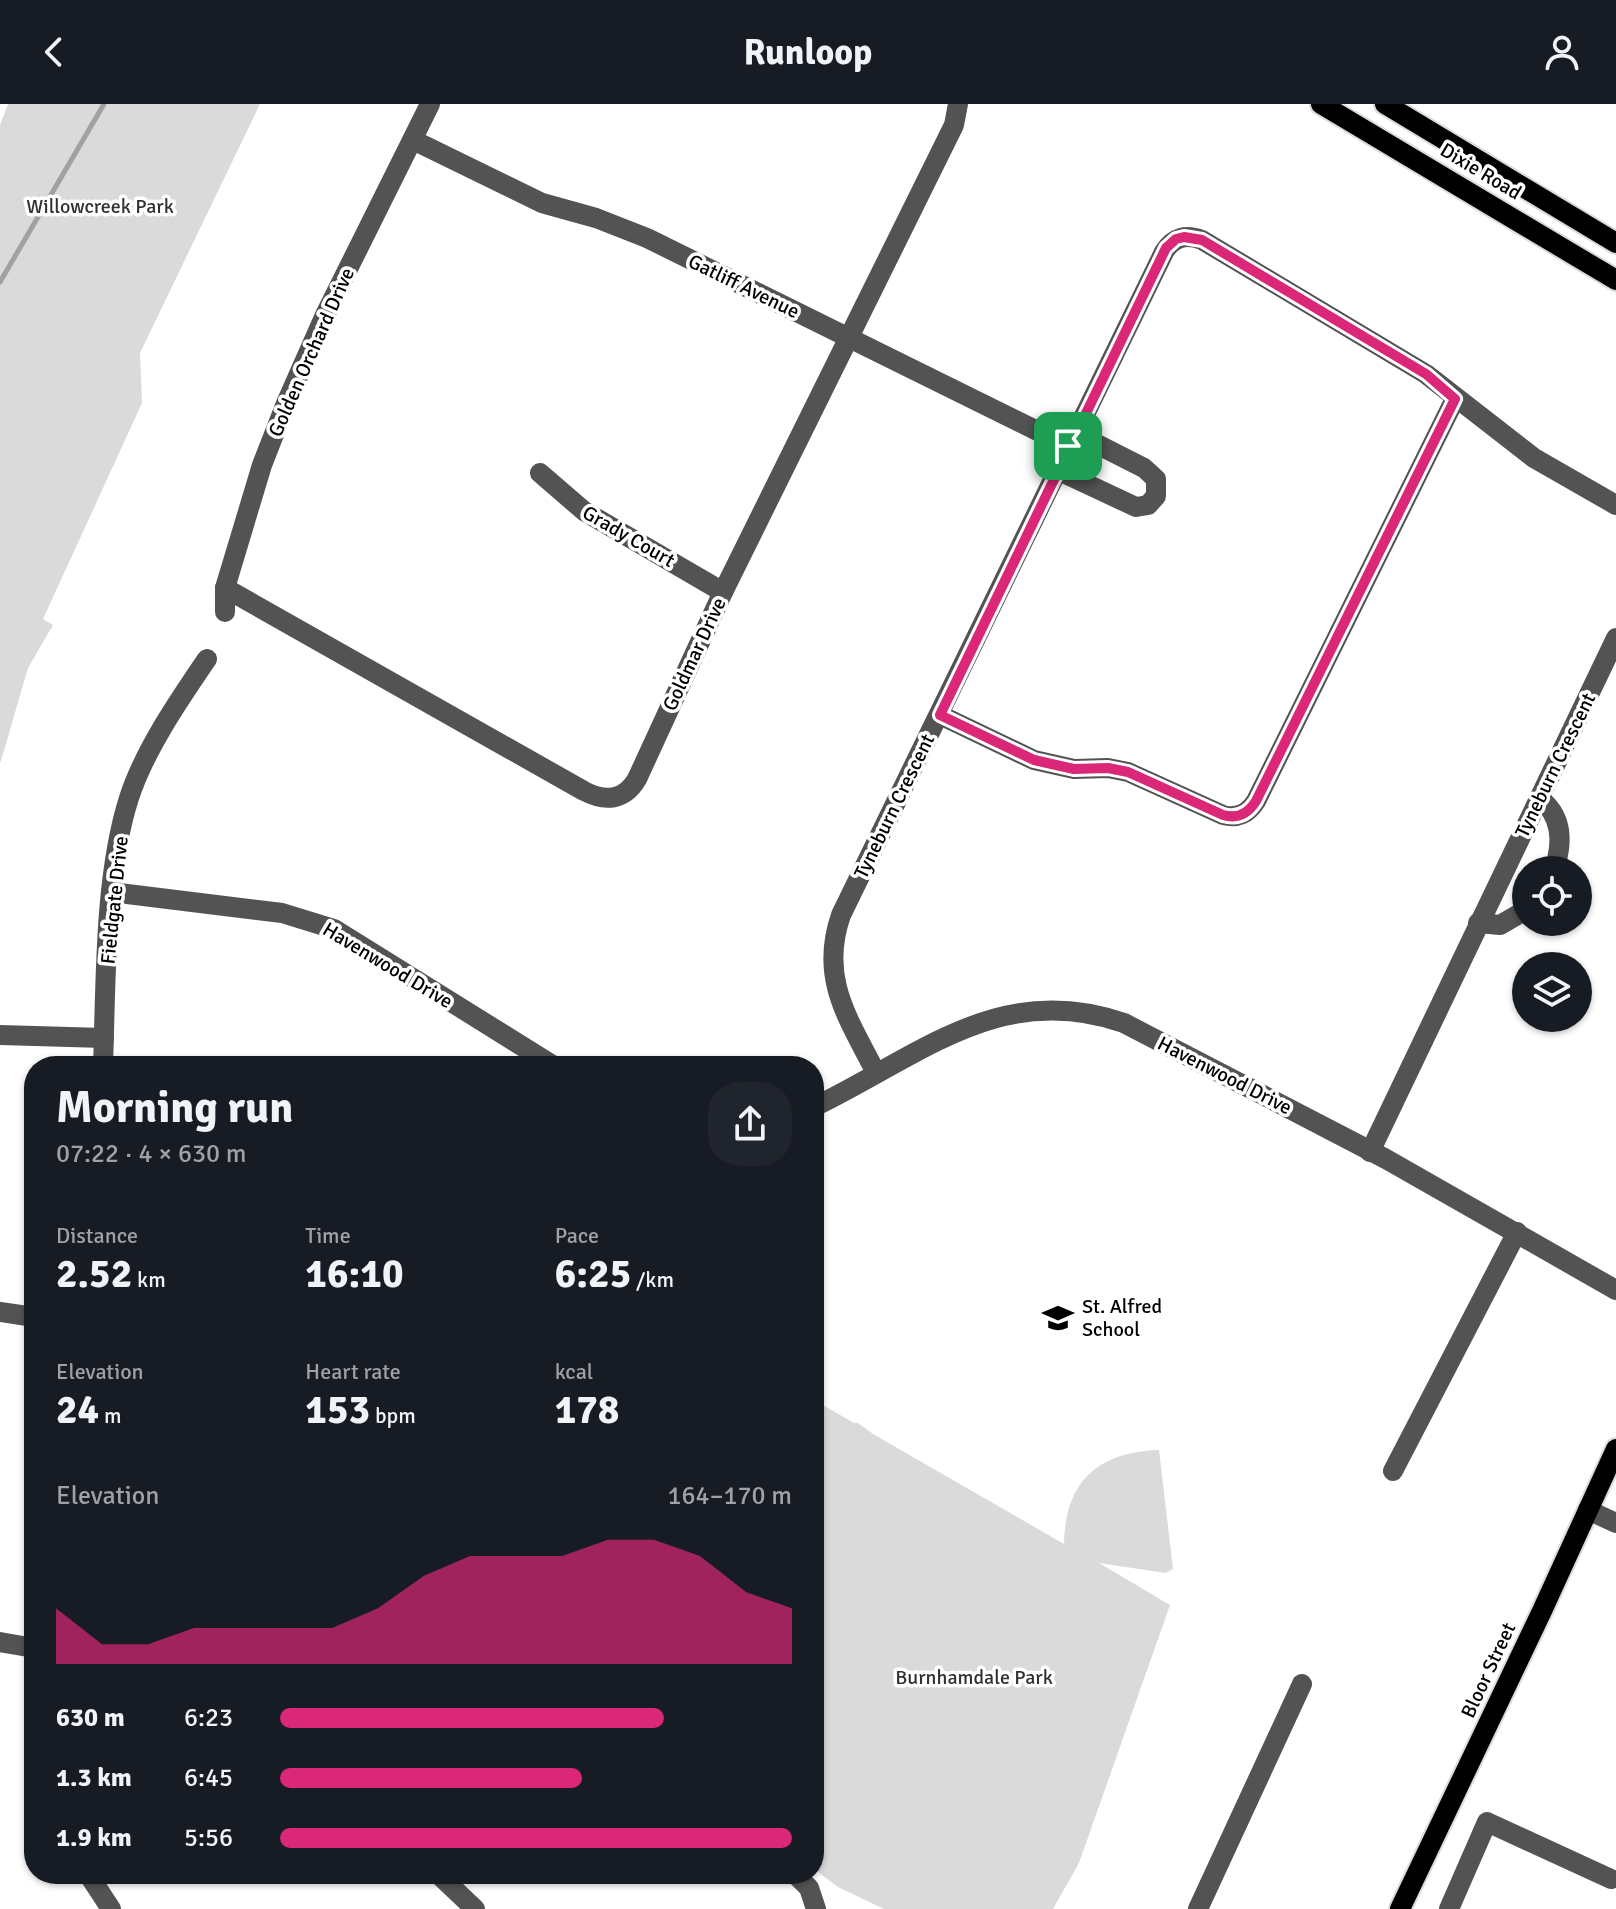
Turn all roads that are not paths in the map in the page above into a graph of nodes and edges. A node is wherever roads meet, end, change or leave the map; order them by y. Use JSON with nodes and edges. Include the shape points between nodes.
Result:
{"nodes":[{"id":1,"x":430,"y":104,"type":"edge"},
{"id":2,"x":958,"y":104,"type":"edge"},
{"id":3,"x":1321,"y":104,"type":"edge"},
{"id":4,"x":1385,"y":104,"type":"edge"},
{"id":5,"x":413,"y":140,"type":"junction"},
{"id":6,"x":1616,"y":243,"type":"edge"},
{"id":7,"x":1616,"y":280,"type":"edge"},
{"id":8,"x":847,"y":337,"type":"junction"},
{"id":9,"x":1455,"y":399,"type":"junction"},
{"id":10,"x":1072,"y":440,"type":"junction"},
{"id":11,"x":1057,"y":470,"type":"junction"},
{"id":12,"x":540,"y":473,"type":"dead end"},
{"id":13,"x":1616,"y":505,"type":"edge"},
{"id":14,"x":225,"y":588,"type":"junction"},
{"id":15,"x":723,"y":592,"type":"junction"},
{"id":16,"x":225,"y":612,"type":"dead end"},
{"id":17,"x":1616,"y":638,"type":"edge"},
{"id":18,"x":207,"y":659,"type":"dead end"},
{"id":19,"x":940,"y":715,"type":"junction"},
{"id":20,"x":1539,"y":798,"type":"junction"},
{"id":21,"x":1557,"y":856,"type":"edge"},
{"id":22,"x":111,"y":892,"type":"junction"},
{"id":23,"x":1512,"y":918,"type":"edge"},
{"id":24,"x":1478,"y":923,"type":"junction"},
{"id":25,"x":0,"y":1035,"type":"edge"},
{"id":26,"x":104,"y":1038,"type":"junction"},
{"id":27,"x":103,"y":1056,"type":"edge"},
{"id":28,"x":538,"y":1056,"type":"edge"},
{"id":29,"x":876,"y":1073,"type":"junction"},
{"id":30,"x":824,"y":1102,"type":"edge"},
{"id":31,"x":1370,"y":1152,"type":"junction"},
{"id":32,"x":1517,"y":1232,"type":"junction"},
{"id":33,"x":1616,"y":1290,"type":"edge"},
{"id":34,"x":0,"y":1312,"type":"edge"},
{"id":35,"x":24,"y":1316,"type":"edge"},
{"id":36,"x":1616,"y":1449,"type":"edge"},
{"id":37,"x":1393,"y":1471,"type":"dead end"},
{"id":38,"x":1588,"y":1510,"type":"junction"},
{"id":39,"x":1616,"y":1523,"type":"edge"},
{"id":40,"x":0,"y":1642,"type":"edge"},
{"id":41,"x":24,"y":1646,"type":"edge"},
{"id":42,"x":1302,"y":1684,"type":"dead end"},
{"id":43,"x":1611,"y":1879,"type":"dead end"},
{"id":44,"x":95,"y":1884,"type":"edge"},
{"id":45,"x":449,"y":1884,"type":"edge"},
{"id":46,"x":805,"y":1884,"type":"edge"},
{"id":47,"x":111,"y":1909,"type":"edge"},
{"id":48,"x":475,"y":1909,"type":"edge"},
{"id":49,"x":816,"y":1909,"type":"edge"},
{"id":50,"x":1198,"y":1909,"type":"edge"},
{"id":51,"x":1400,"y":1909,"type":"edge"},
{"id":52,"x":1449,"y":1909,"type":"edge"}],
"edges":[{"from":1,"to":5,"type":"street","name":"Golden Orchard Drive"},
{"from":2,"to":8,"type":"street","name":"Goldmar Drive","via":[[954,125]]},
{"from":3,"to":7,"type":"main road","name":"Dixie Road"},
{"from":4,"to":6,"type":"main road","name":"Dixie Road"},
{"from":5,"to":8,"type":"street","name":"Gatliff Avenue","via":[[542,203],[647,238]]},
{"from":5,"to":14,"type":"street","name":"Golden Orchard Drive","via":[[287,401]]},
{"from":8,"to":10,"type":"street","name":"Gatliff Avenue"},
{"from":8,"to":15,"type":"street","name":"Goldmar Drive"},
{"from":9,"to":10,"type":"street","name":"Tyneburn Crescent","via":[[1426,374],[1202,240],[1184,237],[1166,248]]},
{"from":9,"to":13,"type":"street","name":"Tyneburn Crescent","via":[[1534,458]]},
{"from":9,"to":19,"type":"street","via":[[1256,801],[1244,814],[1223,815],[1128,772],[1034,760]]},
{"from":10,"to":11,"type":"street","name":"Tyneburn Crescent"},
{"from":10,"to":11,"type":"street","name":"Gatliff Avenue","via":[[1144,468],[1156,479],[1156,496],[1148,505],[1136,507]]},
{"from":11,"to":19,"type":"street","name":"Tyneburn Crescent"},
{"from":12,"to":15,"type":"street","name":"Grady Court","via":[[584,511]]},
{"from":14,"to":15,"type":"street","name":"Goldmar Drive","via":[[584,791],[608,799],[624,794],[637,779]]},
{"from":14,"to":16,"type":"street","name":"Golden Orchard Drive"},
{"from":17,"to":20,"type":"street","name":"Tyneburn Crescent"},
{"from":18,"to":22,"type":"street","name":"Fieldgate Drive","via":[[130,795]]},
{"from":19,"to":29,"type":"street","name":"Tyneburn Crescent","via":[[841,915],[834,941],[838,996]]},
{"from":20,"to":21,"type":"street","via":[[1557,820]]},
{"from":20,"to":24,"type":"street","name":"Tyneburn Crescent"},
{"from":22,"to":26,"type":"street","name":"Fieldgate Drive"},
{"from":22,"to":28,"type":"street","name":"Havenwood Drive","via":[[282,913],[326,926]]},
{"from":23,"to":24,"type":"street","via":[[1500,925]]},
{"from":24,"to":31,"type":"street","name":"Tyneburn Crescent"},
{"from":25,"to":26,"type":"street"},
{"from":26,"to":27,"type":"street","name":"Fieldgate Drive"},
{"from":29,"to":30,"type":"street","name":"Havenwood Drive"},
{"from":29,"to":31,"type":"street","name":"Havenwood Drive","via":[[965,1028],[1018,1011],[1095,1013],[1124,1023]]},
{"from":31,"to":32,"type":"street","name":"Havenwood Drive"},
{"from":32,"to":33,"type":"street","name":"Havenwood Drive"},
{"from":32,"to":37,"type":"street"},
{"from":34,"to":35,"type":"street"},
{"from":36,"to":38,"type":"main road","name":"Bloor Street"},
{"from":38,"to":39,"type":"street"},
{"from":38,"to":51,"type":"main road","name":"Bloor Street"},
{"from":40,"to":41,"type":"street"},
{"from":42,"to":50,"type":"street"},
{"from":43,"to":52,"type":"street","via":[[1487,1822]]},
{"from":44,"to":47,"type":"street"},
{"from":45,"to":48,"type":"street"},
{"from":46,"to":49,"type":"street"}]}
